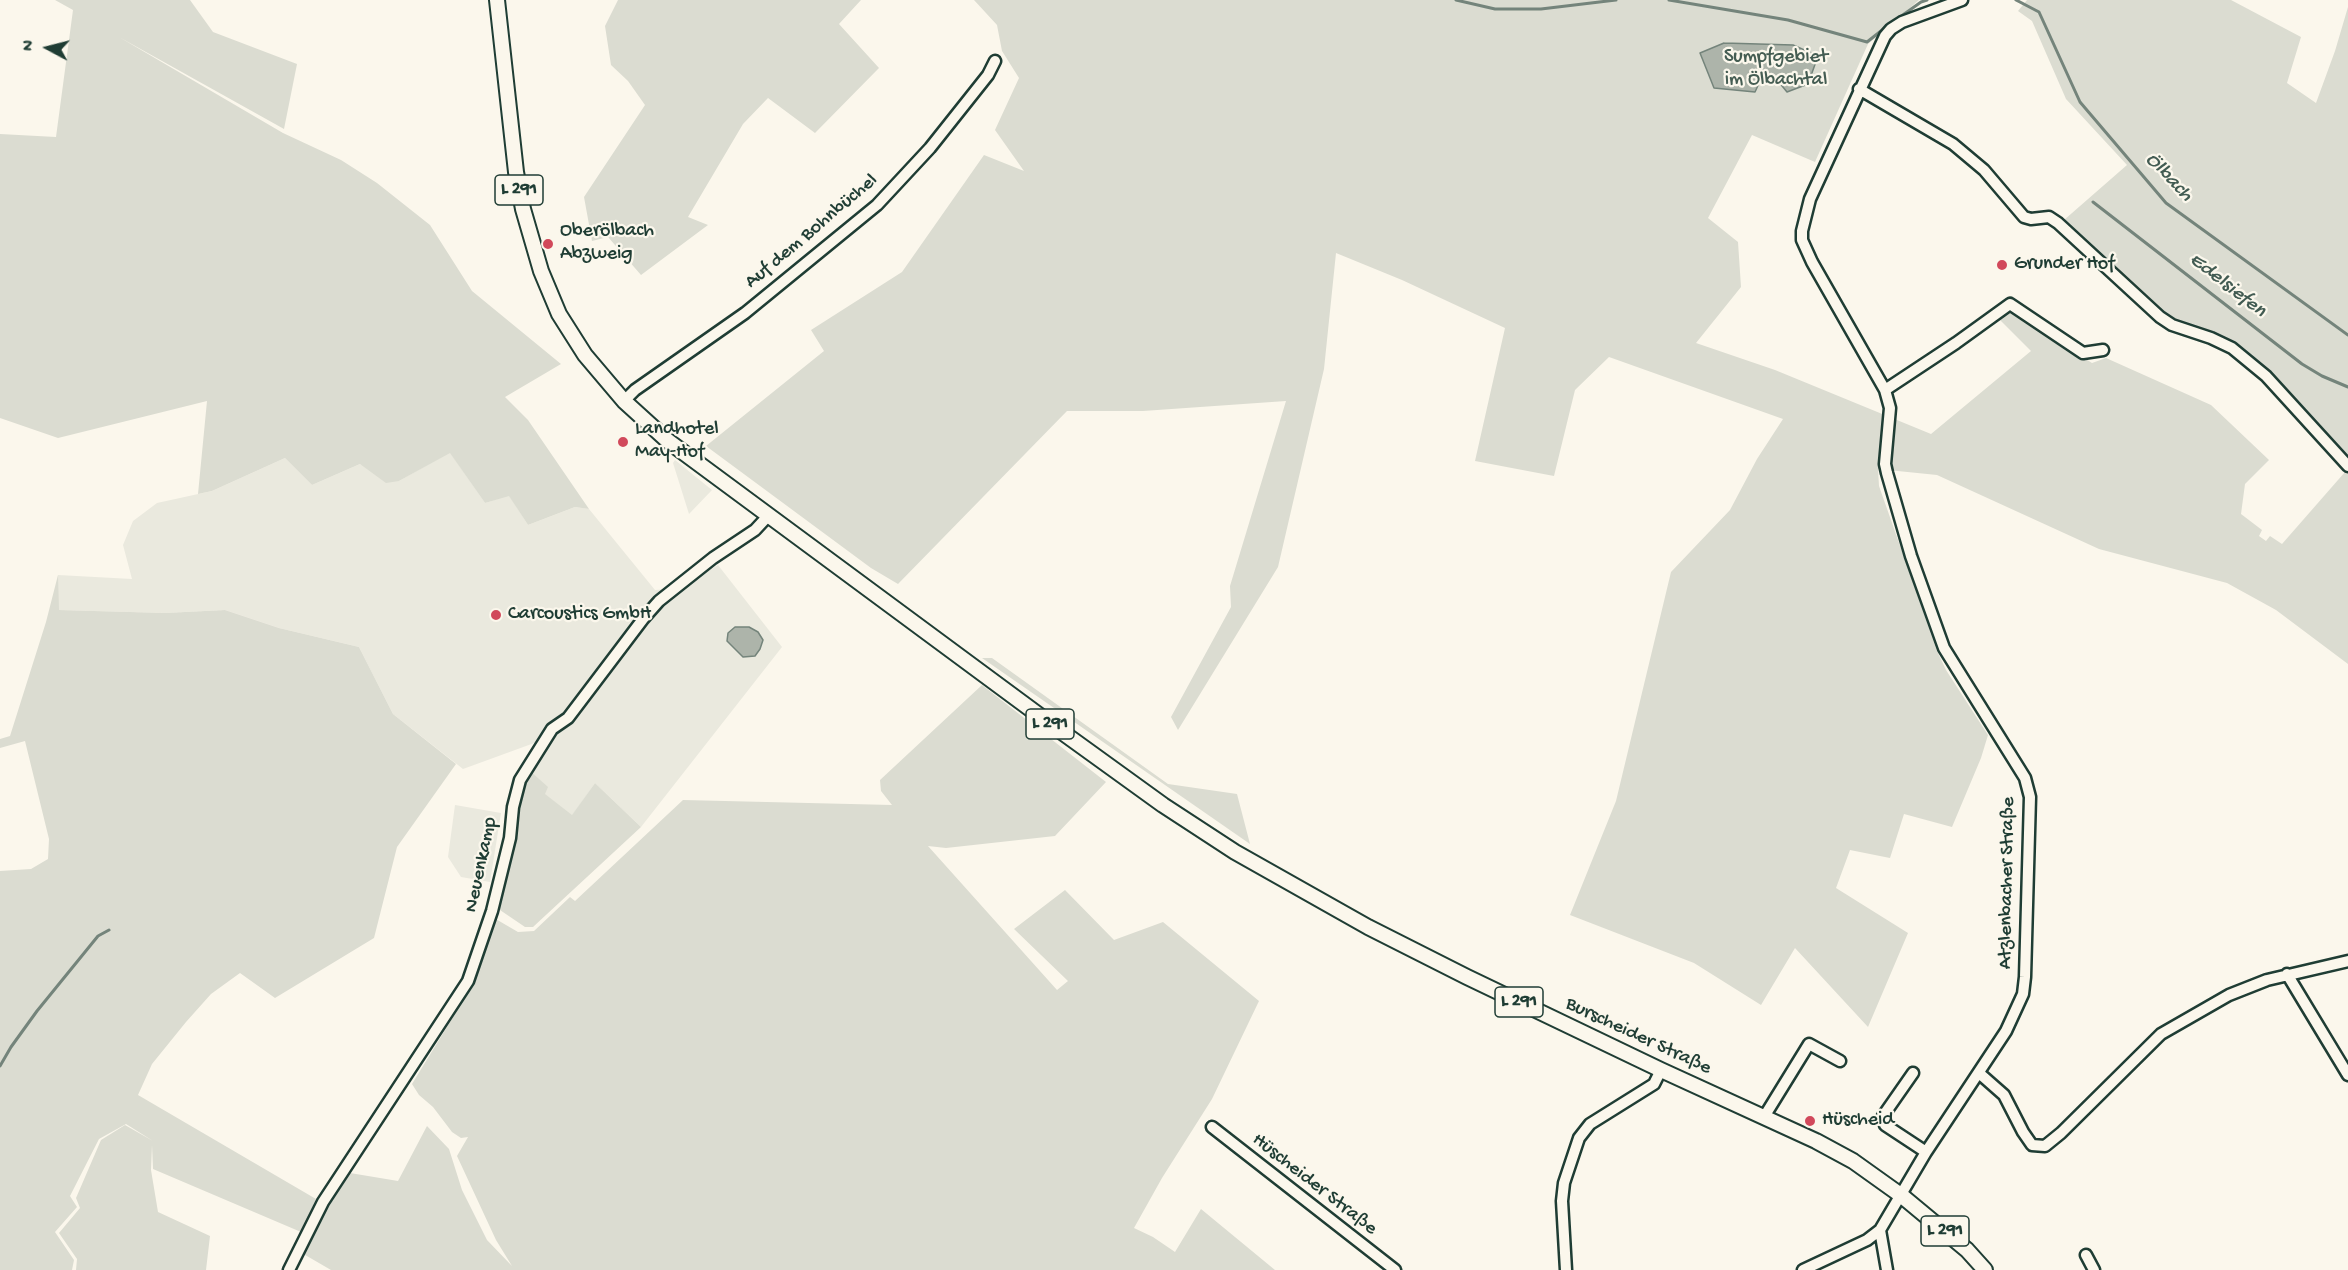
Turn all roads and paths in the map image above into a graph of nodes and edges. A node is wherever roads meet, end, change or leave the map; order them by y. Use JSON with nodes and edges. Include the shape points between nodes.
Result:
{"nodes":[{"id":1,"x":497,"y":0,"type":"edge"},
{"id":2,"x":1962,"y":0,"type":"edge"},
{"id":3,"x":994,"y":61,"type":"dead end"},
{"id":4,"x":1859,"y":89,"type":"junction"},
{"id":5,"x":2103,"y":350,"type":"dead end"},
{"id":6,"x":1885,"y":390,"type":"junction"},
{"id":7,"x":624,"y":401,"type":"junction"},
{"id":8,"x":2348,"y":466,"type":"edge"},
{"id":9,"x":768,"y":516,"type":"junction"},
{"id":10,"x":2348,"y":961,"type":"edge"},
{"id":11,"x":2287,"y":974,"type":"junction"},
{"id":12,"x":1840,"y":1061,"type":"dead end"},
{"id":13,"x":1661,"y":1070,"type":"junction"},
{"id":14,"x":1913,"y":1073,"type":"dead end"},
{"id":15,"x":1979,"y":1073,"type":"junction"},
{"id":16,"x":2348,"y":1075,"type":"edge"},
{"id":17,"x":1764,"y":1117,"type":"junction"},
{"id":18,"x":1212,"y":1128,"type":"dead end"},
{"id":19,"x":1926,"y":1152,"type":"junction"},
{"id":20,"x":1902,"y":1196,"type":"junction"},
{"id":21,"x":1880,"y":1230,"type":"junction"},
{"id":22,"x":2086,"y":1255,"type":"dead end"},
{"id":23,"x":289,"y":1270,"type":"edge"},
{"id":24,"x":1395,"y":1270,"type":"edge"},
{"id":25,"x":1566,"y":1270,"type":"edge"},
{"id":26,"x":1803,"y":1270,"type":"edge"},
{"id":27,"x":1887,"y":1270,"type":"edge"},
{"id":28,"x":1986,"y":1270,"type":"edge"},
{"id":29,"x":2094,"y":1270,"type":"edge"}],
"edges":[{"from":1,"to":7,"type":"main road","number":"L 291","via":[[516,171],[533,249],[569,331]]},
{"from":2,"to":4,"type":"street","name":"Atzlenbacher Straße","via":[[1891,29]]},
{"from":3,"to":7,"type":"street","name":"Auf dem Bohnbüchel","via":[[988,75],[930,148],[877,205],[745,313]]},
{"from":4,"to":6,"type":"street","name":"Atzlenbacher Straße","via":[[1804,214],[1802,240]]},
{"from":4,"to":8,"type":"street","via":[[1953,144],[1984,170],[2024,217],[2049,217],[2058,223],[2160,317],[2232,348],[2266,376]]},
{"from":5,"to":6,"type":"street","via":[[2083,353],[2010,304]]},
{"from":6,"to":15,"type":"street","name":"Atzlenbacher Straße","via":[[1890,408],[1885,464],[1911,556],[1944,648],[2025,778],[2030,797],[2023,994],[2006,1032]]},
{"from":7,"to":9,"type":"main road","number":"L 291","via":[[668,441]]},
{"from":9,"to":13,"type":"main road","name":"Burscheider Straße","number":"L 291","via":[[1135,785],[1255,865],[1368,927]]},
{"from":9,"to":23,"type":"street","name":"Neuenkamp","via":[[755,530],[659,601],[568,718],[552,729],[520,780],[492,911],[468,981],[323,1202]]},
{"from":10,"to":11,"type":"street"},
{"from":11,"to":15,"type":"street","via":[[2229,995],[2161,1034],[2045,1146],[2032,1145],[2004,1095]]},
{"from":11,"to":16,"type":"street"},
{"from":12,"to":17,"type":"street","via":[[1809,1044]]},
{"from":13,"to":17,"type":"main road","name":"Burscheider Straße","number":"L 291"},
{"from":13,"to":25,"type":"street","via":[[1654,1084],[1590,1124],[1579,1138],[1562,1201]]},
{"from":14,"to":19,"type":"street","via":[[1883,1116],[1885,1125]]},
{"from":15,"to":19,"type":"street","name":"Atzlenbacher Straße"},
{"from":17,"to":20,"type":"main road","name":"Burscheider Straße","number":"L 291","via":[[1853,1161]]},
{"from":18,"to":24,"type":"street","name":"Hüscheider Straße"},
{"from":19,"to":20,"type":"street","name":"Atzlenbacher Straße"},
{"from":20,"to":21,"type":"street","name":"Atzlenbacher Straße"},
{"from":20,"to":28,"type":"main road","name":"Burscheider Straße","number":"L 291"},
{"from":21,"to":26,"type":"street"},
{"from":21,"to":27,"type":"street"},
{"from":22,"to":29,"type":"street"}]}
